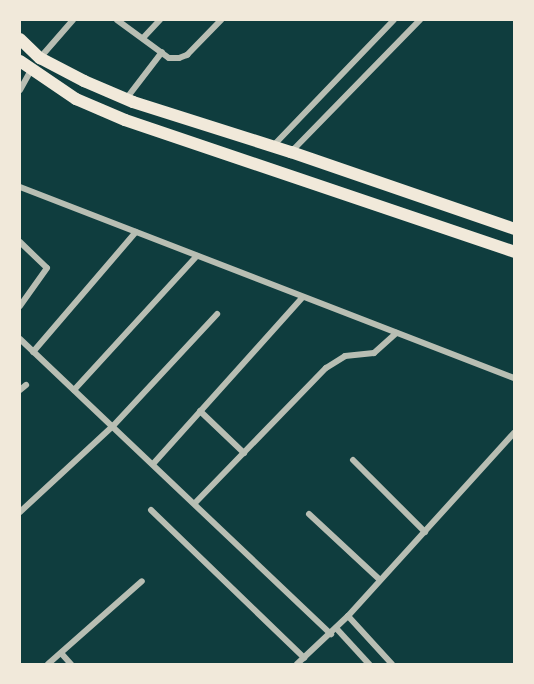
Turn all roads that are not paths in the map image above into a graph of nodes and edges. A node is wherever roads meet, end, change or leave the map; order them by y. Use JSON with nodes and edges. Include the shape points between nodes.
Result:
{"nodes":[{"id":1,"x":73,"y":20,"type":"edge"},
{"id":2,"x":117,"y":20,"type":"edge"},
{"id":3,"x":160,"y":20,"type":"edge"},
{"id":4,"x":221,"y":20,"type":"edge"},
{"id":5,"x":394,"y":20,"type":"edge"},
{"id":6,"x":420,"y":20,"type":"edge"},
{"id":7,"x":143,"y":38,"type":"junction"},
{"id":8,"x":20,"y":39,"type":"edge"},
{"id":9,"x":162,"y":52,"type":"junction"},
{"id":10,"x":40,"y":58,"type":"junction"},
{"id":11,"x":20,"y":61,"type":"edge"},
{"id":12,"x":31,"y":71,"type":"junction"},
{"id":13,"x":20,"y":90,"type":"edge"},
{"id":14,"x":126,"y":99,"type":"junction"},
{"id":15,"x":272,"y":148,"type":"junction"},
{"id":16,"x":291,"y":152,"type":"junction"},
{"id":17,"x":20,"y":188,"type":"edge"},
{"id":18,"x":514,"y":229,"type":"edge"},
{"id":19,"x":136,"y":232,"type":"junction"},
{"id":20,"x":20,"y":242,"type":"edge"},
{"id":21,"x":514,"y":252,"type":"edge"},
{"id":22,"x":197,"y":256,"type":"junction"},
{"id":23,"x":303,"y":297,"type":"junction"},
{"id":24,"x":20,"y":306,"type":"edge"},
{"id":25,"x":217,"y":314,"type":"dead end"},
{"id":26,"x":396,"y":333,"type":"junction"},
{"id":27,"x":20,"y":339,"type":"edge"},
{"id":28,"x":33,"y":352,"type":"junction"},
{"id":29,"x":514,"y":378,"type":"edge"},
{"id":30,"x":26,"y":385,"type":"dead end"},
{"id":31,"x":20,"y":390,"type":"edge"},
{"id":32,"x":74,"y":390,"type":"junction"},
{"id":33,"x":200,"y":411,"type":"junction"},
{"id":34,"x":113,"y":426,"type":"junction"},
{"id":35,"x":514,"y":433,"type":"edge"},
{"id":36,"x":244,"y":453,"type":"junction"},
{"id":37,"x":353,"y":460,"type":"dead end"},
{"id":38,"x":153,"y":464,"type":"junction"},
{"id":39,"x":195,"y":503,"type":"junction"},
{"id":40,"x":151,"y":510,"type":"dead end"},
{"id":41,"x":20,"y":512,"type":"edge"},
{"id":42,"x":309,"y":514,"type":"dead end"},
{"id":43,"x":425,"y":532,"type":"junction"},
{"id":44,"x":142,"y":580,"type":"dead end"},
{"id":45,"x":380,"y":580,"type":"junction"},
{"id":46,"x":348,"y":616,"type":"junction"},
{"id":47,"x":334,"y":631,"type":"junction"},
{"id":48,"x":61,"y":653,"type":"junction"},
{"id":49,"x":304,"y":658,"type":"junction"},
{"id":50,"x":48,"y":664,"type":"edge"},
{"id":51,"x":70,"y":664,"type":"edge"},
{"id":52,"x":297,"y":664,"type":"edge"},
{"id":53,"x":369,"y":664,"type":"edge"},
{"id":54,"x":392,"y":664,"type":"edge"}],
"edges":[{"from":1,"to":10,"type":"street"},
{"from":2,"to":7,"type":"street"},
{"from":3,"to":7,"type":"street"},
{"from":4,"to":9,"type":"street","via":[[187,55],[170,58]]},
{"from":5,"to":15,"type":"street"},
{"from":6,"to":16,"type":"street"},
{"from":7,"to":9,"type":"street"},
{"from":8,"to":10,"type":"main road"},
{"from":9,"to":14,"type":"street"},
{"from":10,"to":12,"type":"street"},
{"from":10,"to":14,"type":"main road"},
{"from":11,"to":12,"type":"main road"},
{"from":12,"to":13,"type":"street"},
{"from":12,"to":21,"type":"main road","via":[[76,99],[125,120]]},
{"from":14,"to":15,"type":"main road"},
{"from":15,"to":16,"type":"main road"},
{"from":16,"to":18,"type":"main road"},
{"from":17,"to":19,"type":"street"},
{"from":19,"to":22,"type":"street"},
{"from":19,"to":28,"type":"street"},
{"from":20,"to":24,"type":"street","via":[[47,268]]},
{"from":22,"to":23,"type":"street"},
{"from":22,"to":32,"type":"street"},
{"from":23,"to":26,"type":"street"},
{"from":23,"to":33,"type":"street"},
{"from":25,"to":34,"type":"street"},
{"from":26,"to":29,"type":"street"},
{"from":26,"to":36,"type":"street","via":[[374,353],[336,360]]},
{"from":27,"to":28,"type":"street"},
{"from":28,"to":32,"type":"street"},
{"from":30,"to":31,"type":"street"},
{"from":32,"to":34,"type":"street"},
{"from":33,"to":36,"type":"street"},
{"from":33,"to":38,"type":"street"},
{"from":34,"to":38,"type":"street"},
{"from":34,"to":41,"type":"street"},
{"from":35,"to":43,"type":"street"},
{"from":36,"to":39,"type":"street"},
{"from":37,"to":43,"type":"street"},
{"from":38,"to":39,"type":"street"},
{"from":39,"to":47,"type":"street"},
{"from":40,"to":49,"type":"street"},
{"from":42,"to":45,"type":"street"},
{"from":43,"to":45,"type":"street"},
{"from":44,"to":48,"type":"street"},
{"from":45,"to":46,"type":"street"},
{"from":46,"to":47,"type":"street"},
{"from":46,"to":54,"type":"street"},
{"from":47,"to":49,"type":"street"},
{"from":47,"to":53,"type":"street"},
{"from":48,"to":50,"type":"street"},
{"from":48,"to":51,"type":"street"},
{"from":49,"to":52,"type":"street"}]}
